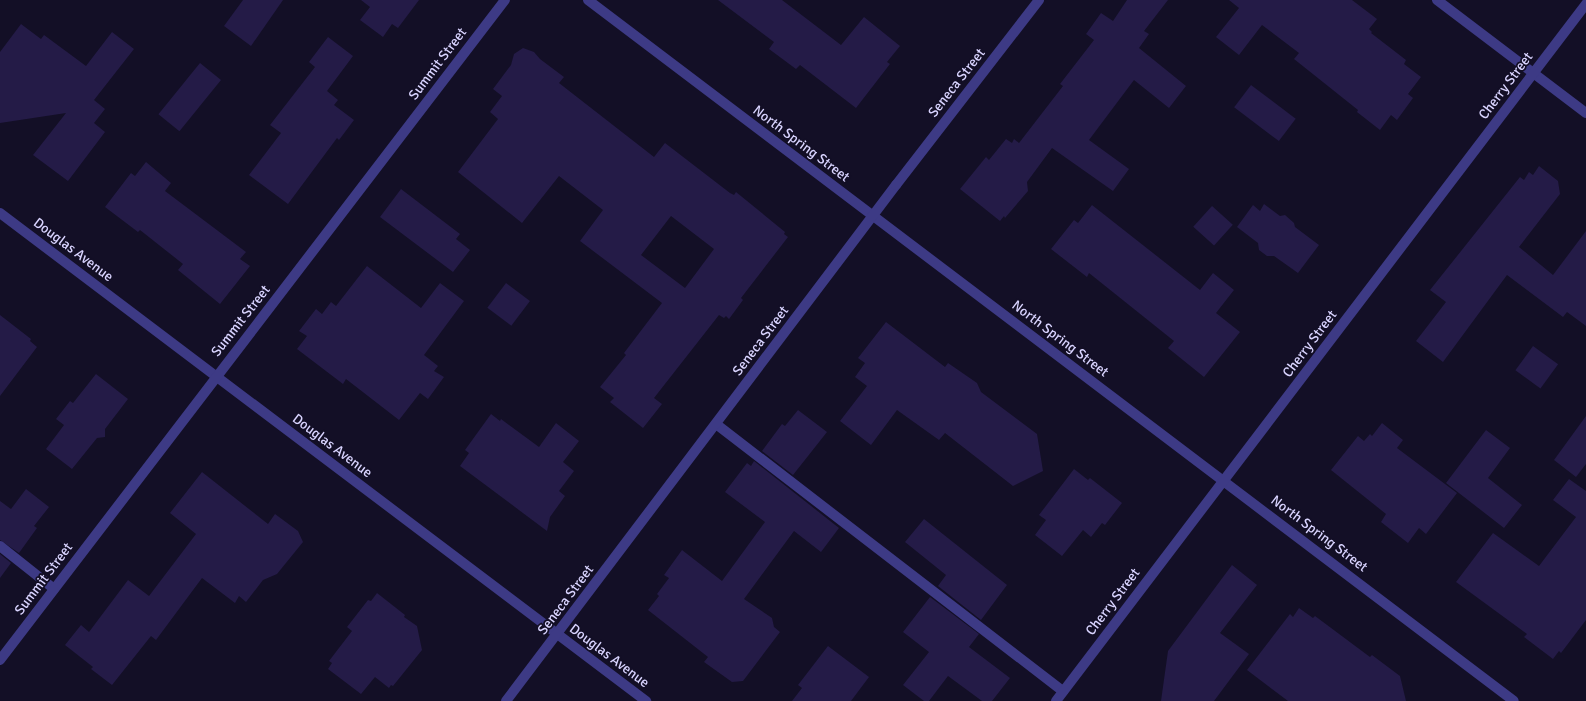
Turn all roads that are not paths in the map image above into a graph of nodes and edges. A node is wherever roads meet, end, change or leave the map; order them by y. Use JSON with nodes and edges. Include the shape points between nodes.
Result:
{"nodes":[{"id":1,"x":505,"y":0,"type":"edge"},
{"id":2,"x":588,"y":0,"type":"edge"},
{"id":3,"x":1039,"y":0,"type":"edge"},
{"id":4,"x":1437,"y":0,"type":"edge"},
{"id":5,"x":1586,"y":4,"type":"edge"},
{"id":6,"x":1534,"y":73,"type":"junction"},
{"id":7,"x":1586,"y":112,"type":"edge"},
{"id":8,"x":0,"y":213,"type":"edge"},
{"id":9,"x":873,"y":216,"type":"junction"},
{"id":10,"x":217,"y":376,"type":"junction"},
{"id":11,"x":716,"y":424,"type":"junction"},
{"id":12,"x":1224,"y":480,"type":"junction"},
{"id":13,"x":0,"y":546,"type":"edge"},
{"id":14,"x":54,"y":589,"type":"junction"},
{"id":15,"x":558,"y":634,"type":"junction"},
{"id":16,"x":0,"y":660,"type":"edge"},
{"id":17,"x":1063,"y":691,"type":"junction"},
{"id":18,"x":506,"y":701,"type":"edge"},
{"id":19,"x":646,"y":701,"type":"edge"},
{"id":20,"x":1056,"y":701,"type":"edge"},
{"id":21,"x":1514,"y":701,"type":"edge"}],
"edges":[{"from":1,"to":10,"type":"street","name":"Summit Street"},
{"from":2,"to":9,"type":"street","name":"North Spring Street"},
{"from":3,"to":9,"type":"street","name":"Seneca Street"},
{"from":4,"to":6,"type":"street"},
{"from":5,"to":6,"type":"street","name":"Cherry Street"},
{"from":6,"to":7,"type":"street"},
{"from":6,"to":12,"type":"street","name":"Cherry Street"},
{"from":8,"to":10,"type":"street","name":"Douglas Avenue"},
{"from":9,"to":11,"type":"street","name":"Seneca Street"},
{"from":9,"to":12,"type":"street","name":"North Spring Street"},
{"from":10,"to":14,"type":"street","name":"Summit Street"},
{"from":10,"to":15,"type":"street","name":"Douglas Avenue"},
{"from":11,"to":15,"type":"street","name":"Seneca Street"},
{"from":11,"to":17,"type":"street"},
{"from":12,"to":17,"type":"street","name":"Cherry Street"},
{"from":12,"to":21,"type":"street","name":"North Spring Street"},
{"from":13,"to":14,"type":"street"},
{"from":14,"to":16,"type":"street","name":"Summit Street"},
{"from":15,"to":18,"type":"street","name":"Seneca Street"},
{"from":15,"to":19,"type":"street","name":"Douglas Avenue"},
{"from":17,"to":20,"type":"street","name":"Cherry Street"}]}
